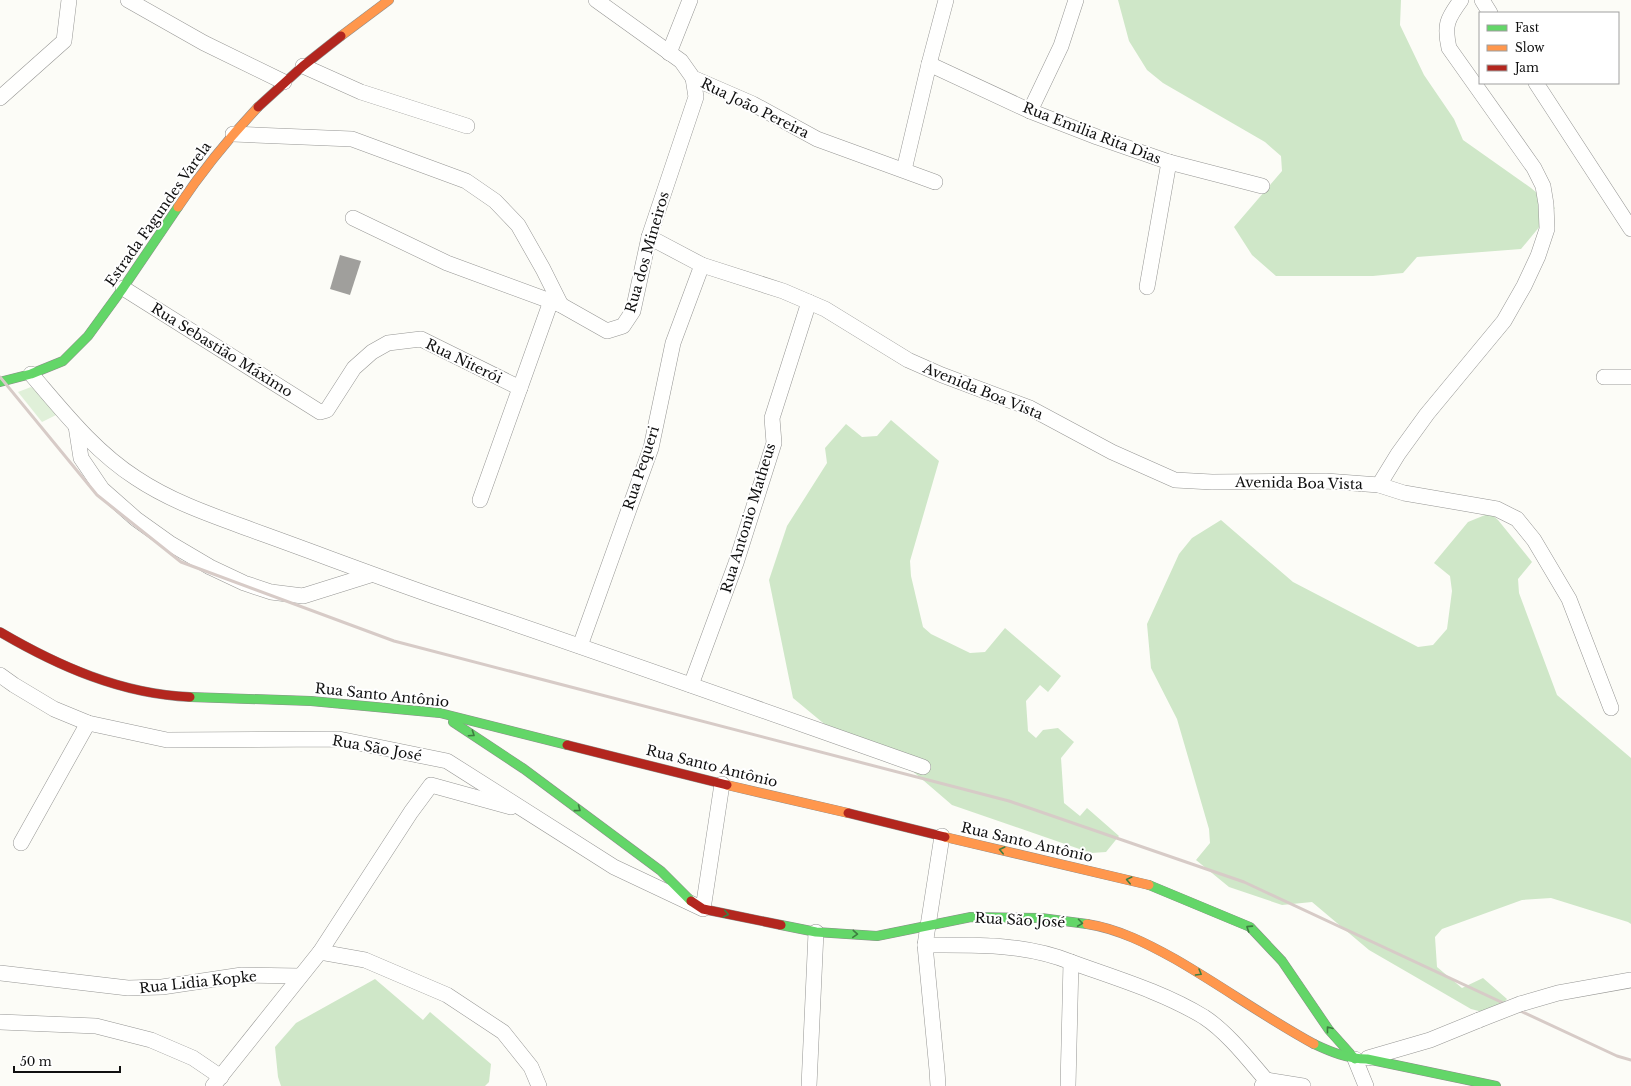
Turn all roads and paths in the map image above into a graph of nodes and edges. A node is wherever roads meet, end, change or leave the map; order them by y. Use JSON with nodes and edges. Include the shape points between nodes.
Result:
{"nodes":[{"id":1,"x":69,"y":0,"type":"edge"},
{"id":2,"x":128,"y":0,"type":"edge"},
{"id":3,"x":389,"y":0,"type":"edge"},
{"id":4,"x":596,"y":0,"type":"edge"},
{"id":5,"x":690,"y":0,"type":"edge"},
{"id":6,"x":946,"y":0,"type":"edge"},
{"id":7,"x":1076,"y":0,"type":"edge"},
{"id":8,"x":1461,"y":0,"type":"edge"},
{"id":9,"x":1482,"y":0,"type":"edge"},
{"id":10,"x":1489,"y":12,"type":"edge"},
{"id":11,"x":669,"y":53,"type":"junction"},
{"id":12,"x":929,"y":64,"type":"junction"},
{"id":13,"x":303,"y":66,"type":"junction"},
{"id":14,"x":693,"y":78,"type":"junction"},
{"id":15,"x":284,"y":82,"type":"junction"},
{"id":16,"x":1537,"y":84,"type":"edge"},
{"id":17,"x":0,"y":98,"type":"edge"},
{"id":18,"x":1030,"y":111,"type":"junction"},
{"id":19,"x":467,"y":126,"type":"dead end"},
{"id":20,"x":233,"y":134,"type":"junction"},
{"id":21,"x":1169,"y":162,"type":"junction"},
{"id":22,"x":904,"y":170,"type":"junction"},
{"id":23,"x":935,"y":182,"type":"dead end"},
{"id":24,"x":1262,"y":186,"type":"dead end"},
{"id":25,"x":353,"y":218,"type":"dead end"},
{"id":26,"x":1629,"y":226,"type":"edge"},
{"id":27,"x":650,"y":237,"type":"junction"},
{"id":28,"x":702,"y":266,"type":"junction"},
{"id":29,"x":1147,"y":287,"type":"dead end"},
{"id":30,"x":123,"y":288,"type":"junction"},
{"id":31,"x":810,"y":302,"type":"junction"},
{"id":32,"x":556,"y":303,"type":"junction"},
{"id":33,"x":31,"y":374,"type":"junction"},
{"id":34,"x":1604,"y":377,"type":"dead end"},
{"id":35,"x":1631,"y":377,"type":"edge"},
{"id":36,"x":0,"y":382,"type":"edge"},
{"id":37,"x":520,"y":388,"type":"junction"},
{"id":38,"x":320,"y":412,"type":"joint"},
{"id":39,"x":76,"y":426,"type":"junction"},
{"id":40,"x":1379,"y":485,"type":"junction"},
{"id":41,"x":480,"y":500,"type":"dead end"},
{"id":42,"x":370,"y":575,"type":"junction"},
{"id":43,"x":0,"y":632,"type":"edge"},
{"id":44,"x":580,"y":646,"type":"junction"},
{"id":45,"x":0,"y":675,"type":"edge"},
{"id":46,"x":691,"y":685,"type":"junction"},
{"id":47,"x":1611,"y":708,"type":"dead end"},
{"id":48,"x":440,"y":713,"type":"junction"},
{"id":49,"x":88,"y":723,"type":"junction"},
{"id":50,"x":923,"y":767,"type":"dead end"},
{"id":51,"x":722,"y":784,"type":"junction"},
{"id":52,"x":524,"y":810,"type":"junction"},
{"id":53,"x":942,"y":836,"type":"junction"},
{"id":54,"x":21,"y":843,"type":"dead end"},
{"id":55,"x":704,"y":909,"type":"junction"},
{"id":56,"x":928,"y":924,"type":"junction"},
{"id":57,"x":816,"y":932,"type":"junction"},
{"id":58,"x":925,"y":945,"type":"junction"},
{"id":59,"x":320,"y":952,"type":"junction"},
{"id":60,"x":1071,"y":962,"type":"junction"},
{"id":61,"x":0,"y":974,"type":"edge"},
{"id":62,"x":300,"y":976,"type":"junction"},
{"id":63,"x":1631,"y":980,"type":"edge"},
{"id":64,"x":0,"y":1022,"type":"edge"},
{"id":65,"x":1361,"y":1059,"type":"junction"},
{"id":66,"x":217,"y":1081,"type":"edge"},
{"id":67,"x":1264,"y":1083,"type":"edge"},
{"id":68,"x":539,"y":1086,"type":"edge"},
{"id":69,"x":809,"y":1086,"type":"edge"},
{"id":70,"x":938,"y":1086,"type":"edge"},
{"id":71,"x":1068,"y":1086,"type":"edge"},
{"id":72,"x":1303,"y":1086,"type":"edge"},
{"id":73,"x":1366,"y":1086,"type":"edge"},
{"id":74,"x":1496,"y":1086,"type":"edge"}],
"edges":[{"from":1,"to":17,"type":"street","via":[[64,41]]},
{"from":2,"to":15,"type":"street","via":[[204,43]]},
{"from":3,"to":13,"type":"main road","name":"Estrada Fagundes Varela"},
{"from":4,"to":11,"type":"street","name":"Rua João Pereira"},
{"from":5,"to":11,"type":"street"},
{"from":6,"to":12,"type":"street"},
{"from":7,"to":18,"type":"street","via":[[1061,46]]},
{"from":8,"to":40,"type":"street","name":"Avenida Boa Vista","via":[[1451,13],[1446,31],[1449,48],[1534,168],[1543,186],[1547,230],[1524,286],[1504,321],[1427,414]]},
{"from":9,"to":10,"type":"street"},
{"from":11,"to":14,"type":"street","name":"Rua João Pereira","via":[[681,61]]},
{"from":12,"to":18,"type":"street","name":"Rua Emilia Rita Dias"},
{"from":12,"to":22,"type":"street"},
{"from":13,"to":15,"type":"main road","name":"Estrada Fagundes Varela"},
{"from":13,"to":19,"type":"street","via":[[361,92]]},
{"from":14,"to":22,"type":"street","name":"Rua João Pereira","via":[[753,104],[817,139]]},
{"from":14,"to":27,"type":"street","name":"Rua dos Mineiros","via":[[696,97]]},
{"from":15,"to":20,"type":"main road","name":"Estrada Fagundes Varela"},
{"from":16,"to":26,"type":"street"},
{"from":18,"to":21,"type":"street","name":"Rua Emilia Rita Dias"},
{"from":20,"to":30,"type":"main road","name":"Estrada Fagundes Varela","via":[[199,176]]},
{"from":20,"to":32,"type":"street","via":[[352,139],[466,181],[495,201],[518,225],[544,269]]},
{"from":21,"to":24,"type":"street","name":"Rua Emilia Rita Dias"},
{"from":21,"to":29,"type":"street"},
{"from":22,"to":23,"type":"street","name":"Rua João Pereira"},
{"from":25,"to":32,"type":"street","name":"Rua dos Mineiros","via":[[447,263]]},
{"from":27,"to":28,"type":"street","name":"Avenida Boa Vista"},
{"from":27,"to":32,"type":"street","name":"Rua dos Mineiros","via":[[633,311],[623,326],[607,331]]},
{"from":28,"to":31,"type":"street","name":"Avenida Boa Vista"},
{"from":28,"to":44,"type":"street","name":"Rua Pequeri","via":[[673,343],[650,448]]},
{"from":30,"to":33,"type":"main road","name":"Estrada Fagundes Varela","via":[[88,336],[63,361]]},
{"from":30,"to":38,"type":"street","name":"Rua Sebastião Máximo"},
{"from":31,"to":40,"type":"street","name":"Avenida Boa Vista","via":[[908,360],[1030,408],[1112,452],[1175,480],[1326,481]]},
{"from":31,"to":46,"type":"street","name":"Rua Antonio Matheus","via":[[772,418],[774,443],[736,563]]},
{"from":32,"to":37,"type":"street","name":"Rua Niterói"},
{"from":33,"to":36,"type":"main road","name":"Estrada Fagundes Varela"},
{"from":33,"to":39,"type":"street"},
{"from":34,"to":35,"type":"street"},
{"from":37,"to":38,"type":"street","name":"Rua Niterói","via":[[421,339],[388,343],[372,352],[354,368],[327,410]]},
{"from":37,"to":41,"type":"street","name":"Rua Niterói"},
{"from":39,"to":42,"type":"street","via":[[103,453],[136,478],[179,502]]},
{"from":39,"to":42,"type":"street","via":[[80,458],[102,489],[136,519],[210,567],[270,592],[303,596]]},
{"from":40,"to":47,"type":"street","name":"Avenida Boa Vista","via":[[1404,493],[1497,509],[1517,519],[1534,540],[1569,599]]},
{"from":42,"to":44,"type":"street"},
{"from":43,"to":48,"type":"main road","name":"Rua Santo Antônio","via":[[74,670],[119,686],[170,696],[311,701]]},
{"from":44,"to":46,"type":"street"},
{"from":45,"to":49,"type":"street","name":"Rua São José","via":[[54,709]]},
{"from":46,"to":50,"type":"street"},
{"from":48,"to":51,"type":"main road","name":"Rua Santo Antônio"},
{"from":48,"to":55,"type":"main road","name":"Rua São José","one_way":true,"via":[[524,769],[662,871],[691,901]]},
{"from":49,"to":52,"type":"street","name":"Rua São José","via":[[166,740],[347,740],[447,761]]},
{"from":49,"to":54,"type":"street"},
{"from":51,"to":53,"type":"main road","name":"Rua Santo Antônio"},
{"from":51,"to":55,"type":"street"},
{"from":52,"to":55,"type":"street","name":"Rua São José","via":[[614,867]]},
{"from":52,"to":59,"type":"street","via":[[432,785],[411,812]]},
{"from":53,"to":56,"type":"street"},
{"from":65,"to":53,"type":"main road","name":"Rua Santo Antônio","one_way":true,"via":[[1329,1030],[1282,961],[1250,927],[1149,885]]},
{"from":55,"to":57,"type":"main road","name":"Rua São José","one_way":true},
{"from":57,"to":56,"type":"main road","name":"Rua São José","one_way":true,"via":[[877,936]]},
{"from":56,"to":58,"type":"street"},
{"from":56,"to":65,"type":"main road","name":"Rua São José","one_way":true,"via":[[971,917],[1041,918],[1100,926],[1145,942],[1209,978],[1286,1029],[1328,1051]]},
{"from":57,"to":69,"type":"street"},
{"from":58,"to":60,"type":"street","name":"Rua São José","via":[[997,945],[1051,954]]},
{"from":58,"to":70,"type":"street"},
{"from":59,"to":62,"type":"street"},
{"from":59,"to":68,"type":"street","via":[[365,960],[448,995],[503,1032],[531,1067]]},
{"from":60,"to":67,"type":"street","name":"Rua São José","via":[[1171,999],[1205,1018],[1239,1048]]},
{"from":60,"to":71,"type":"street"},
{"from":61,"to":62,"type":"street","name":"Rua Lidia Kopke","via":[[128,988],[162,987],[242,975]]},
{"from":62,"to":66,"type":"street"},
{"from":63,"to":65,"type":"street","bridge":true,"via":[[1558,993],[1520,1004],[1430,1040]]},
{"from":64,"to":66,"type":"street","via":[[96,1026],[151,1040],[193,1058]]},
{"from":65,"to":73,"type":"street"},
{"from":65,"to":74,"type":"main road","name":"Rua São José"},
{"from":67,"to":72,"type":"street"}]}
